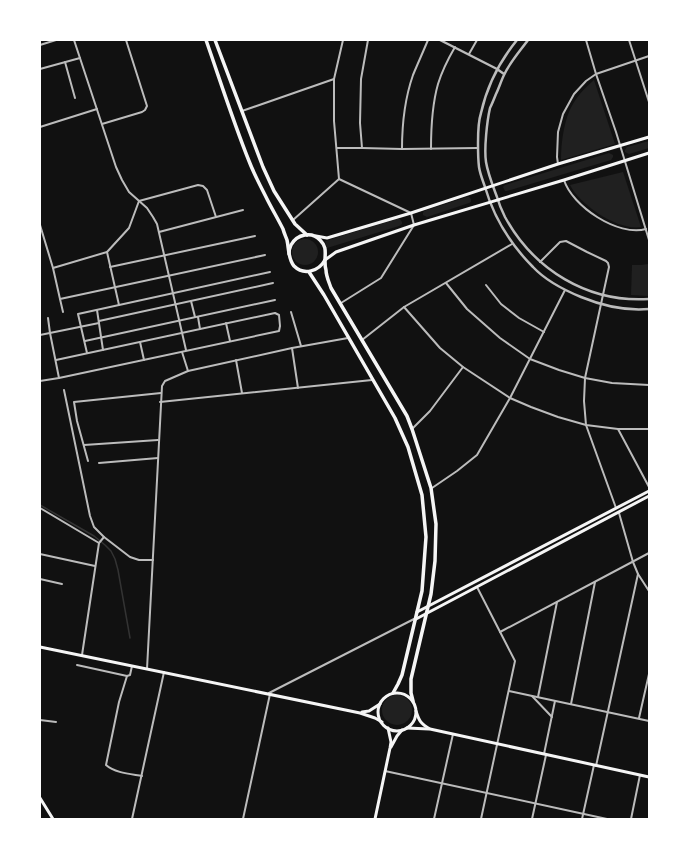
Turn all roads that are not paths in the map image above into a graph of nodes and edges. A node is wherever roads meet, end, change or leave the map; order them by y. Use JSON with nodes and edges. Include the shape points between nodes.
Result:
{"nodes":[{"id":1,"x":56,"y":40,"type":"edge"},
{"id":2,"x":74,"y":40,"type":"edge"},
{"id":3,"x":126,"y":40,"type":"edge"},
{"id":4,"x":206,"y":40,"type":"edge"},
{"id":5,"x":215,"y":40,"type":"edge"},
{"id":6,"x":343,"y":40,"type":"edge"},
{"id":7,"x":368,"y":40,"type":"edge"},
{"id":8,"x":428,"y":40,"type":"edge"},
{"id":9,"x":440,"y":40,"type":"edge"},
{"id":10,"x":478,"y":40,"type":"edge"},
{"id":11,"x":517,"y":40,"type":"edge"},
{"id":12,"x":528,"y":40,"type":"edge"},
{"id":13,"x":586,"y":40,"type":"edge"},
{"id":14,"x":629,"y":40,"type":"edge"},
{"id":15,"x":40,"y":45,"type":"edge"},
{"id":16,"x":455,"y":47,"type":"junction"},
{"id":17,"x":469,"y":54,"type":"junction"},
{"id":18,"x":649,"y":56,"type":"edge"},
{"id":19,"x":80,"y":58,"type":"junction"},
{"id":20,"x":636,"y":61,"type":"junction"},
{"id":21,"x":65,"y":62,"type":"junction"},
{"id":22,"x":40,"y":69,"type":"edge"},
{"id":23,"x":497,"y":69,"type":"junction"},
{"id":24,"x":504,"y":74,"type":"junction"},
{"id":25,"x":596,"y":74,"type":"junction"},
{"id":26,"x":334,"y":79,"type":"junction"},
{"id":27,"x":75,"y":98,"type":"dead end"},
{"id":28,"x":649,"y":102,"type":"edge"},
{"id":29,"x":97,"y":109,"type":"junction"},
{"id":30,"x":242,"y":110,"type":"junction"},
{"id":31,"x":102,"y":124,"type":"junction"},
{"id":32,"x":40,"y":127,"type":"edge"},
{"id":33,"x":649,"y":137,"type":"edge"},
{"id":34,"x":619,"y":146,"type":"junction"},
{"id":35,"x":337,"y":148,"type":"junction"},
{"id":36,"x":362,"y":148,"type":"junction"},
{"id":37,"x":478,"y":148,"type":"junction"},
{"id":38,"x":402,"y":149,"type":"junction"},
{"id":39,"x":431,"y":149,"type":"junction"},
{"id":40,"x":649,"y":153,"type":"edge"},
{"id":41,"x":624,"y":161,"type":"junction"},
{"id":42,"x":558,"y":164,"type":"junction"},
{"id":43,"x":340,"y":179,"type":"junction"},
{"id":44,"x":564,"y":180,"type":"junction"},
{"id":45,"x":492,"y":186,"type":"junction"},
{"id":46,"x":485,"y":189,"type":"junction"},
{"id":47,"x":498,"y":200,"type":"junction"},
{"id":48,"x":139,"y":201,"type":"junction"},
{"id":49,"x":490,"y":203,"type":"junction"},
{"id":50,"x":243,"y":210,"type":"dead end"},
{"id":51,"x":411,"y":214,"type":"junction"},
{"id":52,"x":216,"y":217,"type":"junction"},
{"id":53,"x":292,"y":220,"type":"junction"},
{"id":54,"x":414,"y":225,"type":"junction"},
{"id":55,"x":40,"y":226,"type":"edge"},
{"id":56,"x":646,"y":229,"type":"junction"},
{"id":57,"x":159,"y":232,"type":"junction"},
{"id":58,"x":307,"y":235,"type":"junction"},
{"id":59,"x":254,"y":236,"type":"dead end"},
{"id":60,"x":313,"y":236,"type":"junction"},
{"id":61,"x":649,"y":240,"type":"edge"},
{"id":62,"x":512,"y":244,"type":"junction"},
{"id":63,"x":107,"y":252,"type":"junction"},
{"id":64,"x":289,"y":254,"type":"junction"},
{"id":65,"x":265,"y":255,"type":"dead end"},
{"id":66,"x":164,"y":256,"type":"junction"},
{"id":67,"x":325,"y":260,"type":"junction"},
{"id":68,"x":540,"y":262,"type":"junction"},
{"id":69,"x":110,"y":267,"type":"junction"},
{"id":70,"x":52,"y":268,"type":"junction"},
{"id":71,"x":270,"y":272,"type":"dead end"},
{"id":72,"x":309,"y":272,"type":"junction"},
{"id":73,"x":169,"y":276,"type":"junction"},
{"id":74,"x":446,"y":282,"type":"junction"},
{"id":75,"x":273,"y":283,"type":"dead end"},
{"id":76,"x":486,"y":285,"type":"dead end"},
{"id":77,"x":115,"y":287,"type":"junction"},
{"id":78,"x":565,"y":290,"type":"junction"},
{"id":79,"x":173,"y":293,"type":"junction"},
{"id":80,"x":604,"y":295,"type":"junction"},
{"id":81,"x":60,"y":299,"type":"junction"},
{"id":82,"x":649,"y":299,"type":"edge"},
{"id":83,"x":275,"y":300,"type":"dead end"},
{"id":84,"x":191,"y":301,"type":"junction"},
{"id":85,"x":175,"y":304,"type":"junction"},
{"id":86,"x":340,"y":304,"type":"junction"},
{"id":87,"x":602,"y":304,"type":"junction"},
{"id":88,"x":119,"y":305,"type":"junction"},
{"id":89,"x":404,"y":307,"type":"junction"},
{"id":90,"x":97,"y":310,"type":"junction"},
{"id":91,"x":649,"y":310,"type":"edge"},
{"id":92,"x":63,"y":312,"type":"dead end"},
{"id":93,"x":291,"y":312,"type":"dead end"},
{"id":94,"x":196,"y":317,"type":"junction"},
{"id":95,"x":48,"y":318,"type":"dead end"},
{"id":96,"x":179,"y":321,"type":"junction"},
{"id":97,"x":99,"y":322,"type":"junction"},
{"id":98,"x":226,"y":323,"type":"junction"},
{"id":99,"x":81,"y":326,"type":"junction"},
{"id":100,"x":200,"y":329,"type":"junction"},
{"id":101,"x":544,"y":332,"type":"junction"},
{"id":102,"x":50,"y":333,"type":"junction"},
{"id":103,"x":182,"y":333,"type":"junction"},
{"id":104,"x":40,"y":335,"type":"edge"},
{"id":105,"x":102,"y":338,"type":"junction"},
{"id":106,"x":349,"y":338,"type":"junction"},
{"id":107,"x":362,"y":340,"type":"junction"},
{"id":108,"x":84,"y":341,"type":"junction"},
{"id":109,"x":230,"y":341,"type":"junction"},
{"id":110,"x":140,"y":342,"type":"junction"},
{"id":111,"x":301,"y":346,"type":"junction"},
{"id":112,"x":292,"y":348,"type":"junction"},
{"id":113,"x":104,"y":350,"type":"junction"},
{"id":114,"x":186,"y":351,"type":"junction"},
{"id":115,"x":182,"y":352,"type":"junction"},
{"id":116,"x":87,"y":354,"type":"junction"},
{"id":117,"x":530,"y":359,"type":"junction"},
{"id":118,"x":56,"y":360,"type":"junction"},
{"id":119,"x":144,"y":360,"type":"junction"},
{"id":120,"x":236,"y":360,"type":"junction"},
{"id":121,"x":463,"y":368,"type":"junction"},
{"id":122,"x":188,"y":371,"type":"junction"},
{"id":123,"x":59,"y":378,"type":"junction"},
{"id":124,"x":585,"y":378,"type":"junction"},
{"id":125,"x":373,"y":380,"type":"junction"},
{"id":126,"x":40,"y":381,"type":"edge"},
{"id":127,"x":649,"y":385,"type":"edge"},
{"id":128,"x":298,"y":388,"type":"junction"},
{"id":129,"x":64,"y":390,"type":"dead end"},
{"id":130,"x":161,"y":393,"type":"junction"},
{"id":131,"x":242,"y":393,"type":"junction"},
{"id":132,"x":510,"y":398,"type":"junction"},
{"id":133,"x":160,"y":402,"type":"junction"},
{"id":134,"x":586,"y":425,"type":"junction"},
{"id":135,"x":412,"y":429,"type":"junction"},
{"id":136,"x":618,"y":429,"type":"junction"},
{"id":137,"x":649,"y":429,"type":"edge"},
{"id":138,"x":159,"y":440,"type":"junction"},
{"id":139,"x":84,"y":445,"type":"junction"},
{"id":140,"x":158,"y":458,"type":"junction"},
{"id":141,"x":88,"y":461,"type":"dead end"},
{"id":142,"x":98,"y":463,"type":"dead end"},
{"id":143,"x":649,"y":487,"type":"edge"},
{"id":144,"x":431,"y":488,"type":"junction"},
{"id":145,"x":649,"y":491,"type":"edge"},
{"id":146,"x":649,"y":496,"type":"edge"},
{"id":147,"x":40,"y":508,"type":"edge"},
{"id":148,"x":616,"y":508,"type":"junction"},
{"id":149,"x":618,"y":512,"type":"junction"},
{"id":150,"x":104,"y":538,"type":"junction"},
{"id":151,"x":99,"y":543,"type":"junction"},
{"id":152,"x":649,"y":553,"type":"edge"},
{"id":153,"x":40,"y":554,"type":"edge"},
{"id":154,"x":153,"y":560,"type":"junction"},
{"id":155,"x":632,"y":562,"type":"junction"},
{"id":156,"x":95,"y":566,"type":"junction"},
{"id":157,"x":638,"y":574,"type":"junction"},
{"id":158,"x":40,"y":578,"type":"edge"},
{"id":159,"x":595,"y":582,"type":"junction"},
{"id":160,"x":62,"y":584,"type":"dead end"},
{"id":161,"x":477,"y":586,"type":"junction"},
{"id":162,"x":649,"y":591,"type":"edge"},
{"id":163,"x":557,"y":602,"type":"junction"},
{"id":164,"x":428,"y":607,"type":"junction"},
{"id":165,"x":417,"y":612,"type":"junction"},
{"id":166,"x":426,"y":613,"type":"junction"},
{"id":167,"x":416,"y":619,"type":"junction"},
{"id":168,"x":500,"y":632,"type":"junction"},
{"id":169,"x":40,"y":647,"type":"edge"},
{"id":170,"x":82,"y":656,"type":"junction"},
{"id":171,"x":77,"y":665,"type":"dead end"},
{"id":172,"x":132,"y":666,"type":"junction"},
{"id":173,"x":147,"y":669,"type":"junction"},
{"id":174,"x":164,"y":672,"type":"junction"},
{"id":175,"x":649,"y":674,"type":"edge"},
{"id":176,"x":126,"y":676,"type":"junction"},
{"id":177,"x":508,"y":691,"type":"junction"},
{"id":178,"x":393,"y":693,"type":"junction"},
{"id":179,"x":269,"y":694,"type":"junction"},
{"id":180,"x":531,"y":696,"type":"junction"},
{"id":181,"x":538,"y":697,"type":"junction"},
{"id":182,"x":413,"y":701,"type":"junction"},
{"id":183,"x":555,"y":701,"type":"junction"},
{"id":184,"x":380,"y":704,"type":"junction"},
{"id":185,"x":571,"y":704,"type":"junction"},
{"id":186,"x":416,"y":711,"type":"junction"},
{"id":187,"x":608,"y":712,"type":"junction"},
{"id":188,"x":360,"y":713,"type":"junction"},
{"id":189,"x":552,"y":717,"type":"junction"},
{"id":190,"x":639,"y":718,"type":"junction"},
{"id":191,"x":40,"y":720,"type":"edge"},
{"id":192,"x":649,"y":720,"type":"edge"},
{"id":193,"x":56,"y":722,"type":"dead end"},
{"id":194,"x":382,"y":722,"type":"junction"},
{"id":195,"x":388,"y":728,"type":"junction"},
{"id":196,"x":406,"y":728,"type":"junction"},
{"id":197,"x":430,"y":729,"type":"junction"},
{"id":198,"x":403,"y":730,"type":"junction"},
{"id":199,"x":453,"y":734,"type":"junction"},
{"id":200,"x":497,"y":744,"type":"junction"},
{"id":201,"x":390,"y":748,"type":"junction"},
{"id":202,"x":545,"y":754,"type":"junction"},
{"id":203,"x":595,"y":765,"type":"junction"},
{"id":204,"x":385,"y":771,"type":"junction"},
{"id":205,"x":640,"y":775,"type":"junction"},
{"id":206,"x":142,"y":776,"type":"junction"},
{"id":207,"x":649,"y":777,"type":"edge"},
{"id":208,"x":442,"y":783,"type":"junction"},
{"id":209,"x":486,"y":793,"type":"junction"},
{"id":210,"x":40,"y":798,"type":"edge"},
{"id":211,"x":535,"y":803,"type":"junction"},
{"id":212,"x":583,"y":814,"type":"junction"},
{"id":213,"x":53,"y":819,"type":"edge"},
{"id":214,"x":132,"y":819,"type":"edge"},
{"id":215,"x":243,"y":819,"type":"edge"},
{"id":216,"x":375,"y":819,"type":"edge"},
{"id":217,"x":434,"y":819,"type":"edge"},
{"id":218,"x":481,"y":819,"type":"edge"},
{"id":219,"x":532,"y":819,"type":"edge"},
{"id":220,"x":582,"y":819,"type":"edge"},
{"id":221,"x":607,"y":819,"type":"edge"},
{"id":222,"x":631,"y":819,"type":"edge"}],
"edges":[{"from":1,"to":15,"type":"street"},
{"from":2,"to":19,"type":"street"},
{"from":3,"to":31,"type":"street","via":[[147,106],[142,112]]},
{"from":4,"to":64,"type":"main road","via":[[249,161],[287,239]]},
{"from":5,"to":30,"type":"main road"},
{"from":6,"to":26,"type":"street"},
{"from":7,"to":36,"type":"street","via":[[361,79]]},
{"from":8,"to":38,"type":"street","via":[[413,76],[405,106]]},
{"from":9,"to":16,"type":"street"},
{"from":10,"to":17,"type":"street"},
{"from":11,"to":23,"type":"street"},
{"from":12,"to":24,"type":"street"},
{"from":13,"to":25,"type":"street"},
{"from":14,"to":20,"type":"street"},
{"from":16,"to":17,"type":"street"},
{"from":16,"to":39,"type":"street","via":[[438,84],[431,125]]},
{"from":17,"to":23,"type":"street"},
{"from":18,"to":20,"type":"street"},
{"from":19,"to":21,"type":"street"},
{"from":19,"to":29,"type":"street"},
{"from":20,"to":25,"type":"street"},
{"from":20,"to":28,"type":"street"},
{"from":21,"to":22,"type":"street"},
{"from":21,"to":27,"type":"street"},
{"from":23,"to":24,"type":"street"},
{"from":23,"to":37,"type":"street","via":[[486,92],[480,114]]},
{"from":24,"to":45,"type":"street","via":[[490,109],[486,137],[486,162]]},
{"from":25,"to":34,"type":"street"},
{"from":25,"to":42,"type":"street","via":[[574,94],[563,114],[558,132]]},
{"from":26,"to":30,"type":"street"},
{"from":26,"to":35,"type":"street"},
{"from":29,"to":31,"type":"street"},
{"from":29,"to":32,"type":"street"},
{"from":30,"to":53,"type":"main road","via":[[263,167]]},
{"from":31,"to":48,"type":"street","via":[[122,180],[129,192]]},
{"from":33,"to":34,"type":"main road"},
{"from":34,"to":41,"type":"street"},
{"from":34,"to":42,"type":"main road"},
{"from":35,"to":36,"type":"street"},
{"from":35,"to":43,"type":"street"},
{"from":36,"to":38,"type":"street"},
{"from":37,"to":39,"type":"street"},
{"from":37,"to":46,"type":"street","via":[[479,167]]},
{"from":38,"to":39,"type":"street"},
{"from":40,"to":41,"type":"main road"},
{"from":41,"to":44,"type":"main road"},
{"from":41,"to":56,"type":"street"},
{"from":42,"to":45,"type":"main road"},
{"from":43,"to":51,"type":"street"},
{"from":43,"to":53,"type":"street"},
{"from":44,"to":47,"type":"main road"},
{"from":44,"to":56,"type":"street","via":[[576,201],[596,217],[626,229]]},
{"from":45,"to":46,"type":"main road"},
{"from":45,"to":47,"type":"street"},
{"from":46,"to":49,"type":"street"},
{"from":46,"to":51,"type":"main road"},
{"from":47,"to":49,"type":"main road"},
{"from":47,"to":68,"type":"street","via":[[515,233]]},
{"from":48,"to":52,"type":"street","via":[[198,185],[203,186],[207,190]]},
{"from":48,"to":57,"type":"street","via":[[153,217]]},
{"from":48,"to":63,"type":"street","via":[[130,228]]},
{"from":49,"to":54,"type":"main road"},
{"from":49,"to":62,"type":"street"},
{"from":50,"to":52,"type":"street"},
{"from":51,"to":54,"type":"street"},
{"from":51,"to":60,"type":"main road","via":[[327,238]]},
{"from":52,"to":57,"type":"street"},
{"from":53,"to":58,"type":"main road"},
{"from":54,"to":67,"type":"main road","via":[[336,252]]},
{"from":54,"to":86,"type":"street","via":[[381,278]]},
{"from":55,"to":70,"type":"street"},
{"from":56,"to":61,"type":"street"},
{"from":57,"to":66,"type":"street"},
{"from":58,"to":60,"type":"main road"},
{"from":58,"to":64,"type":"main road","via":[[294,240]]},
{"from":59,"to":66,"type":"street"},
{"from":60,"to":67,"type":"main road","via":[[324,245]]},
{"from":62,"to":74,"type":"street"},
{"from":62,"to":78,"type":"street","via":[[533,268]]},
{"from":63,"to":69,"type":"street"},
{"from":63,"to":70,"type":"street"},
{"from":64,"to":72,"type":"main road","via":[[290,261],[295,267]]},
{"from":65,"to":73,"type":"street"},
{"from":66,"to":69,"type":"street"},
{"from":66,"to":73,"type":"street"},
{"from":67,"to":72,"type":"main road","via":[[314,271]]},
{"from":67,"to":86,"type":"main road","via":[[331,288]]},
{"from":68,"to":80,"type":"street","via":[[567,281]]},
{"from":68,"to":80,"type":"street","via":[[563,241],[606,260],[609,267]]},
{"from":69,"to":77,"type":"street"},
{"from":70,"to":81,"type":"street"},
{"from":71,"to":79,"type":"street"},
{"from":72,"to":106,"type":"main road"},
{"from":73,"to":77,"type":"street"},
{"from":73,"to":79,"type":"street"},
{"from":74,"to":89,"type":"street"},
{"from":74,"to":117,"type":"street","via":[[467,309],[500,338]]},
{"from":75,"to":84,"type":"street"},
{"from":76,"to":101,"type":"street","via":[[501,304]]},
{"from":77,"to":81,"type":"street"},
{"from":77,"to":88,"type":"street"},
{"from":78,"to":87,"type":"street"},
{"from":78,"to":101,"type":"street"},
{"from":79,"to":85,"type":"street"},
{"from":79,"to":88,"type":"street"},
{"from":80,"to":82,"type":"street","via":[[626,299]]},
{"from":80,"to":87,"type":"street"},
{"from":81,"to":92,"type":"street"},
{"from":83,"to":94,"type":"street"},
{"from":84,"to":85,"type":"street"},
{"from":84,"to":94,"type":"street"},
{"from":85,"to":96,"type":"street"},
{"from":85,"to":97,"type":"street"},
{"from":86,"to":107,"type":"main road"},
{"from":87,"to":91,"type":"street"},
{"from":87,"to":124,"type":"street"},
{"from":88,"to":90,"type":"street"},
{"from":89,"to":107,"type":"street"},
{"from":89,"to":121,"type":"street","via":[[440,348]]},
{"from":90,"to":97,"type":"street"},
{"from":90,"to":99,"type":"street","via":[[78,314]]},
{"from":93,"to":111,"type":"street"},
{"from":94,"to":96,"type":"street"},
{"from":94,"to":100,"type":"street"},
{"from":95,"to":102,"type":"street"},
{"from":96,"to":103,"type":"street"},
{"from":96,"to":105,"type":"street"},
{"from":97,"to":99,"type":"street"},
{"from":97,"to":105,"type":"street"},
{"from":98,"to":100,"type":"street"},
{"from":98,"to":109,"type":"street"},
{"from":98,"to":109,"type":"street","via":[[275,313],[278,315],[279,331]]},
{"from":99,"to":102,"type":"street"},
{"from":99,"to":108,"type":"street"},
{"from":100,"to":103,"type":"street"},
{"from":101,"to":117,"type":"street"},
{"from":102,"to":104,"type":"street"},
{"from":102,"to":118,"type":"street"},
{"from":103,"to":110,"type":"street"},
{"from":103,"to":114,"type":"street"},
{"from":105,"to":108,"type":"street"},
{"from":105,"to":113,"type":"street"},
{"from":106,"to":111,"type":"street"},
{"from":106,"to":125,"type":"main road"},
{"from":107,"to":135,"type":"main road"},
{"from":108,"to":116,"type":"street"},
{"from":109,"to":114,"type":"street"},
{"from":110,"to":113,"type":"street"},
{"from":110,"to":119,"type":"street"},
{"from":111,"to":112,"type":"street"},
{"from":112,"to":120,"type":"street"},
{"from":112,"to":128,"type":"street"},
{"from":113,"to":116,"type":"street"},
{"from":114,"to":115,"type":"street"},
{"from":115,"to":119,"type":"street"},
{"from":115,"to":122,"type":"street"},
{"from":116,"to":118,"type":"street"},
{"from":117,"to":124,"type":"street"},
{"from":117,"to":132,"type":"street"},
{"from":118,"to":123,"type":"street"},
{"from":119,"to":123,"type":"street"},
{"from":120,"to":122,"type":"street"},
{"from":120,"to":131,"type":"street"},
{"from":121,"to":132,"type":"street"},
{"from":121,"to":135,"type":"street","via":[[430,411]]},
{"from":122,"to":130,"type":"street","via":[[165,381]]},
{"from":123,"to":126,"type":"street"},
{"from":124,"to":127,"type":"street","via":[[612,383]]},
{"from":124,"to":134,"type":"street"},
{"from":125,"to":128,"type":"street"},
{"from":125,"to":165,"type":"main road","via":[[408,446],[422,495],[426,537],[422,591]]},
{"from":128,"to":131,"type":"street"},
{"from":129,"to":150,"type":"street","via":[[90,516],[94,527]]},
{"from":130,"to":133,"type":"street"},
{"from":130,"to":139,"type":"street","via":[[74,402]]},
{"from":131,"to":133,"type":"street"},
{"from":132,"to":134,"type":"street"},
{"from":132,"to":144,"type":"street","via":[[477,455]]},
{"from":133,"to":138,"type":"street"},
{"from":134,"to":136,"type":"street"},
{"from":134,"to":148,"type":"street"},
{"from":135,"to":144,"type":"main road"},
{"from":136,"to":137,"type":"street"},
{"from":136,"to":143,"type":"street"},
{"from":138,"to":139,"type":"street"},
{"from":138,"to":140,"type":"street"},
{"from":139,"to":141,"type":"street"},
{"from":140,"to":142,"type":"street"},
{"from":140,"to":154,"type":"street"},
{"from":144,"to":164,"type":"main road","via":[[436,524]]},
{"from":145,"to":148,"type":"main road"},
{"from":146,"to":149,"type":"main road"},
{"from":147,"to":151,"type":"street"},
{"from":148,"to":164,"type":"main road"},
{"from":149,"to":155,"type":"street"},
{"from":149,"to":161,"type":"main road"},
{"from":150,"to":151,"type":"street"},
{"from":150,"to":154,"type":"street","via":[[130,557]]},
{"from":151,"to":156,"type":"street"},
{"from":152,"to":155,"type":"street"},
{"from":153,"to":156,"type":"street"},
{"from":154,"to":173,"type":"street"},
{"from":155,"to":157,"type":"street"},
{"from":155,"to":159,"type":"street"},
{"from":156,"to":170,"type":"street"},
{"from":157,"to":162,"type":"street"},
{"from":157,"to":187,"type":"street"},
{"from":158,"to":160,"type":"street"},
{"from":159,"to":163,"type":"street"},
{"from":159,"to":185,"type":"street"},
{"from":161,"to":166,"type":"main road"},
{"from":161,"to":168,"type":"street"},
{"from":163,"to":168,"type":"street"},
{"from":163,"to":181,"type":"street"},
{"from":164,"to":165,"type":"main road"},
{"from":164,"to":166,"type":"main road"},
{"from":165,"to":167,"type":"main road"},
{"from":166,"to":167,"type":"main road"},
{"from":166,"to":182,"type":"main road","via":[[412,679]]},
{"from":167,"to":178,"type":"main road","via":[[402,675]]},
{"from":167,"to":179,"type":"street"},
{"from":168,"to":177,"type":"street","via":[[515,662]]},
{"from":169,"to":170,"type":"main road"},
{"from":170,"to":172,"type":"main road"},
{"from":171,"to":176,"type":"street"},
{"from":172,"to":173,"type":"main road"},
{"from":172,"to":176,"type":"street","via":[[130,675]]},
{"from":173,"to":174,"type":"main road"},
{"from":174,"to":179,"type":"main road"},
{"from":174,"to":206,"type":"street"},
{"from":175,"to":190,"type":"street"},
{"from":176,"to":206,"type":"street","via":[[106,764],[119,771]]},
{"from":177,"to":180,"type":"street"},
{"from":177,"to":200,"type":"street"},
{"from":178,"to":182,"type":"main road","via":[[404,694]]},
{"from":178,"to":184,"type":"main road","via":[[385,697]]},
{"from":179,"to":188,"type":"main road"},
{"from":179,"to":215,"type":"street"},
{"from":180,"to":181,"type":"street"},
{"from":180,"to":189,"type":"street"},
{"from":181,"to":183,"type":"street"},
{"from":182,"to":186,"type":"main road"},
{"from":183,"to":185,"type":"street"},
{"from":183,"to":189,"type":"street"},
{"from":184,"to":188,"type":"main road"},
{"from":184,"to":194,"type":"main road","via":[[378,710]]},
{"from":185,"to":187,"type":"street"},
{"from":186,"to":196,"type":"main road","via":[[414,721]]},
{"from":186,"to":197,"type":"main road","via":[[419,721]]},
{"from":187,"to":190,"type":"street"},
{"from":187,"to":203,"type":"street"},
{"from":188,"to":194,"type":"main road"},
{"from":189,"to":202,"type":"street"},
{"from":190,"to":192,"type":"street"},
{"from":191,"to":193,"type":"street"},
{"from":194,"to":195,"type":"main road"},
{"from":195,"to":198,"type":"main road"},
{"from":195,"to":201,"type":"main road"},
{"from":196,"to":197,"type":"main road"},
{"from":196,"to":198,"type":"main road"},
{"from":197,"to":199,"type":"main road"},
{"from":198,"to":201,"type":"main road"},
{"from":199,"to":200,"type":"main road"},
{"from":199,"to":208,"type":"street"},
{"from":200,"to":202,"type":"main road"},
{"from":200,"to":209,"type":"street"},
{"from":201,"to":204,"type":"main road"},
{"from":202,"to":203,"type":"main road"},
{"from":202,"to":211,"type":"street"},
{"from":203,"to":205,"type":"main road"},
{"from":203,"to":212,"type":"street"},
{"from":204,"to":208,"type":"street"},
{"from":204,"to":216,"type":"main road"},
{"from":205,"to":207,"type":"main road"},
{"from":205,"to":222,"type":"street"},
{"from":206,"to":214,"type":"street"},
{"from":208,"to":209,"type":"street"},
{"from":208,"to":217,"type":"street"},
{"from":209,"to":211,"type":"street"},
{"from":209,"to":218,"type":"street"},
{"from":210,"to":213,"type":"main road"},
{"from":211,"to":212,"type":"street"},
{"from":211,"to":219,"type":"street"},
{"from":212,"to":220,"type":"street"},
{"from":212,"to":221,"type":"street"}]}
